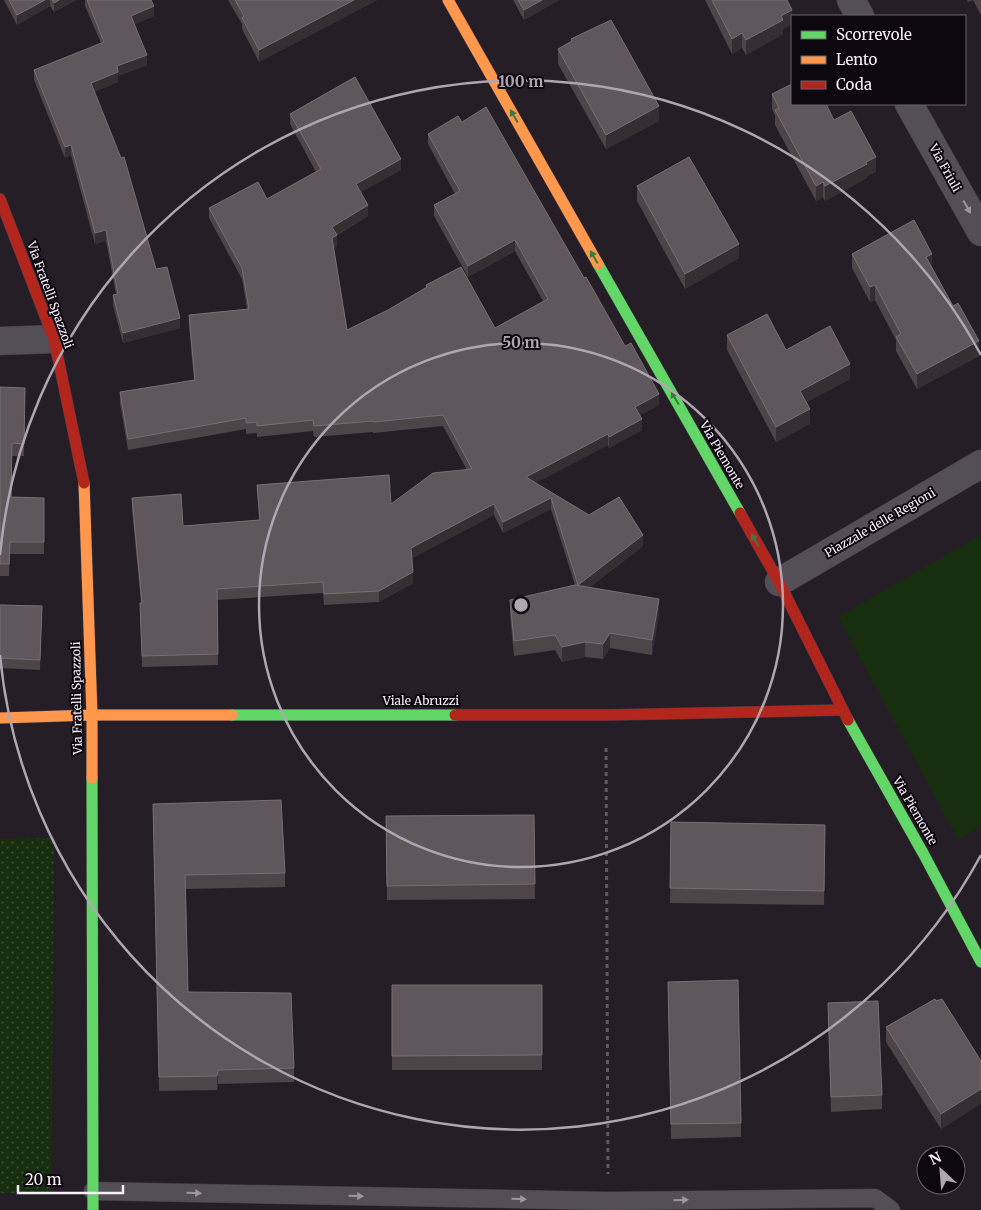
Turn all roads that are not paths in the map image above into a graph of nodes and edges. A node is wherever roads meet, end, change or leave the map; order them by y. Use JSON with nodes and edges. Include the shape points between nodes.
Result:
{"nodes":[{"id":1,"x":448,"y":0,"type":"edge"},
{"id":2,"x":851,"y":0,"type":"edge"},
{"id":3,"x":859,"y":15,"type":"edge"},
{"id":4,"x":910,"y":105,"type":"edge"},
{"id":5,"x":0,"y":199,"type":"edge"},
{"id":6,"x":981,"y":232,"type":"edge"},
{"id":7,"x":54,"y":339,"type":"junction"},
{"id":8,"x":0,"y":341,"type":"edge"},
{"id":9,"x":981,"y":464,"type":"edge"},
{"id":10,"x":779,"y":582,"type":"junction"},
{"id":11,"x":842,"y":710,"type":"junction"},
{"id":12,"x":92,"y":715,"type":"junction"},
{"id":13,"x":0,"y":718,"type":"edge"},
{"id":14,"x":972,"y":935,"type":"edge"},
{"id":15,"x":981,"y":962,"type":"edge"},
{"id":16,"x":93,"y":1191,"type":"junction"},
{"id":17,"x":93,"y":1210,"type":"edge"},
{"id":18,"x":891,"y":1210,"type":"edge"}],
"edges":[{"from":10,"to":1,"type":"street","name":"Via Piemonte","one_way":true},
{"from":2,"to":3,"type":"street"},
{"from":4,"to":6,"type":"street","name":"Via Friuli","one_way":true},
{"from":5,"to":7,"type":"street","name":"Via Fratelli Spazzoli"},
{"from":7,"to":8,"type":"street"},
{"from":7,"to":12,"type":"street","name":"Via Fratelli Spazzoli","via":[[84,480]]},
{"from":9,"to":10,"type":"street","name":"Piazzale delle Regioni"},
{"from":10,"to":11,"type":"street","name":"Via Piemonte"},
{"from":11,"to":12,"type":"street","name":"Viale Abruzzi","via":[[606,715]]},
{"from":11,"to":14,"type":"street","name":"Via Piemonte"},
{"from":12,"to":13,"type":"street","name":"Viale Abruzzi"},
{"from":12,"to":16,"type":"street","name":"Via Fratelli Spazzoli"},
{"from":14,"to":15,"type":"street","name":"Via Piemonte"},
{"from":16,"to":17,"type":"street","name":"Via Fratelli Spazzoli"},
{"from":16,"to":18,"type":"lane","one_way":true,"via":[[608,1201],[875,1198]]}]}
